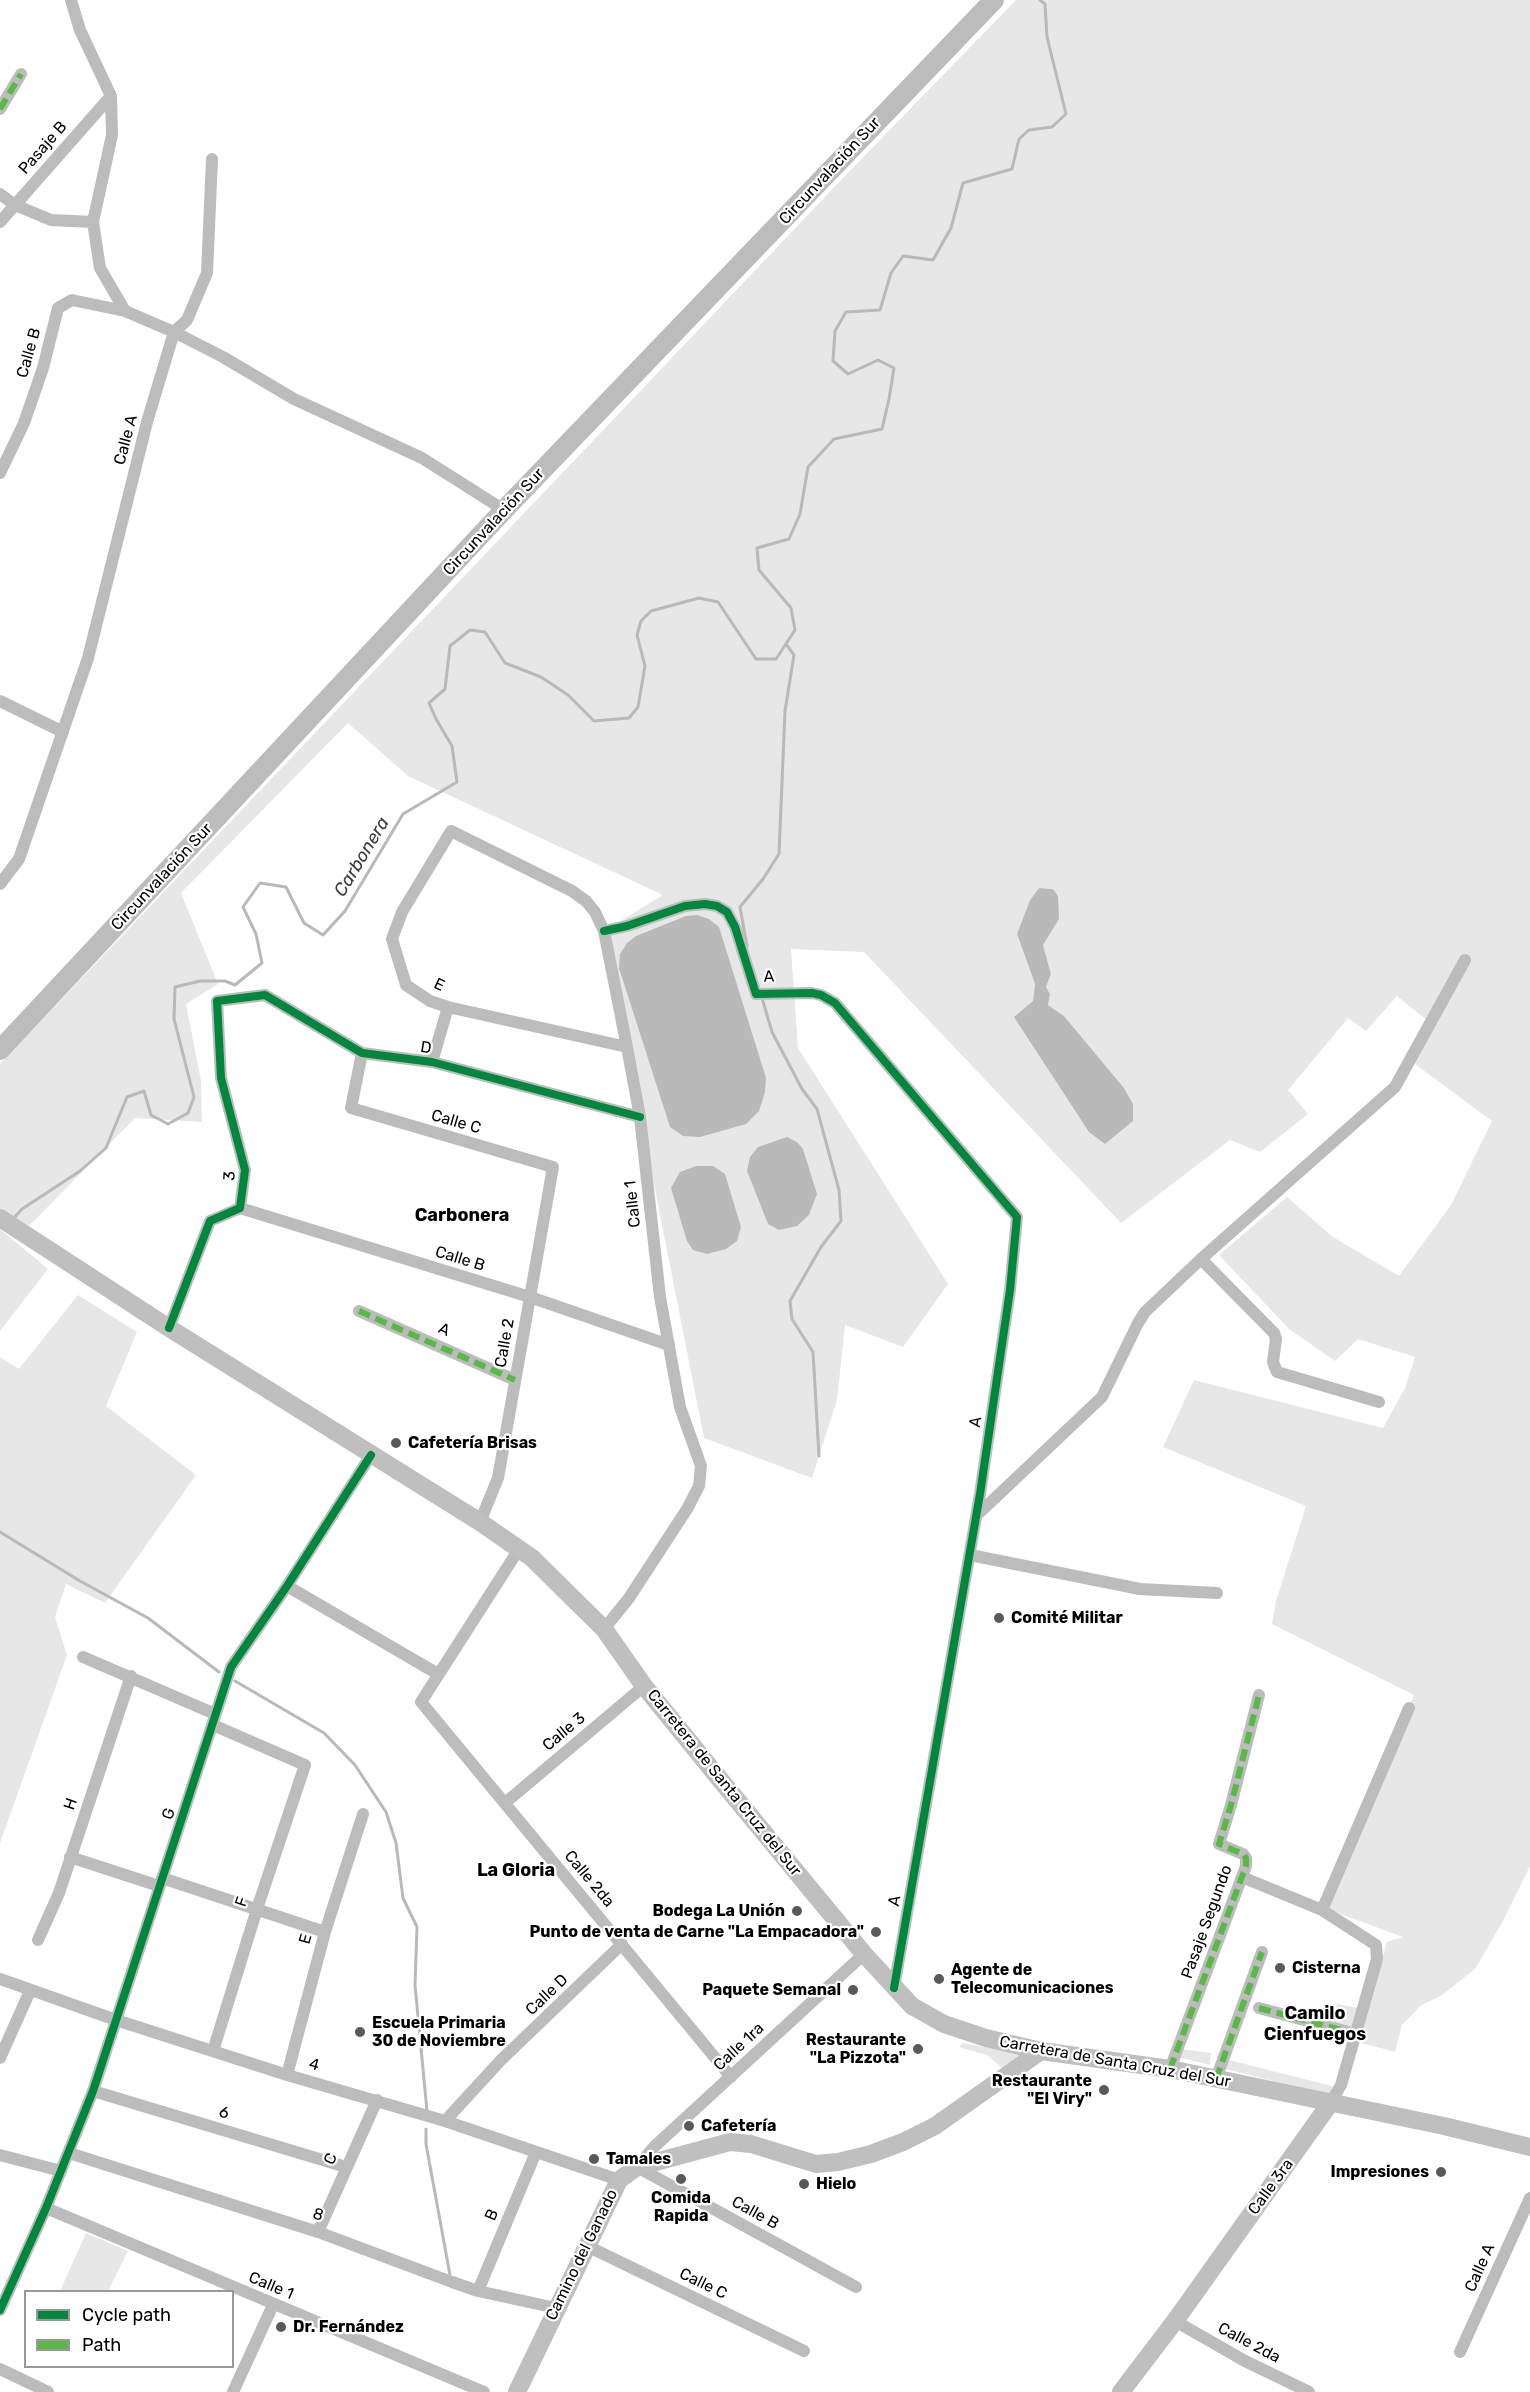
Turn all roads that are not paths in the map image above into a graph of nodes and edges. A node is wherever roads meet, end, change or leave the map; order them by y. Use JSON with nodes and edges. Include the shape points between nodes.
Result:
{"nodes":[{"id":1,"x":71,"y":0,"type":"edge"},
{"id":2,"x":994,"y":0,"type":"edge"},
{"id":3,"x":21,"y":74,"type":"dead end"},
{"id":4,"x":111,"y":96,"type":"junction"},
{"id":5,"x":0,"y":109,"type":"edge"},
{"id":6,"x":212,"y":159,"type":"dead end"},
{"id":7,"x":0,"y":194,"type":"edge"},
{"id":8,"x":15,"y":204,"type":"junction"},
{"id":9,"x":0,"y":222,"type":"edge"},
{"id":10,"x":93,"y":222,"type":"junction"},
{"id":11,"x":125,"y":311,"type":"junction"},
{"id":12,"x":174,"y":332,"type":"junction"},
{"id":13,"x":0,"y":473,"type":"edge"},
{"id":14,"x":504,"y":510,"type":"junction"},
{"id":15,"x":0,"y":701,"type":"edge"},
{"id":16,"x":63,"y":732,"type":"junction"},
{"id":17,"x":451,"y":831,"type":"joint"},
{"id":18,"x":0,"y":884,"type":"edge"},
{"id":19,"x":604,"y":931,"type":"junction"},
{"id":20,"x":1465,"y":960,"type":"dead end"},
{"id":21,"x":218,"y":1001,"type":"joint"},
{"id":22,"x":448,"y":1007,"type":"junction"},
{"id":23,"x":627,"y":1047,"type":"junction"},
{"id":24,"x":0,"y":1050,"type":"edge"},
{"id":25,"x":362,"y":1053,"type":"junction"},
{"id":26,"x":432,"y":1062,"type":"junction"},
{"id":27,"x":640,"y":1117,"type":"junction"},
{"id":28,"x":553,"y":1167,"type":"joint"},
{"id":29,"x":240,"y":1208,"type":"junction"},
{"id":30,"x":5,"y":1222,"type":"edge"},
{"id":31,"x":1201,"y":1259,"type":"junction"},
{"id":32,"x":530,"y":1297,"type":"junction"},
{"id":33,"x":359,"y":1311,"type":"dead end"},
{"id":34,"x":169,"y":1328,"type":"junction"},
{"id":35,"x":669,"y":1345,"type":"junction"},
{"id":36,"x":515,"y":1380,"type":"junction"},
{"id":37,"x":1379,"y":1402,"type":"dead end"},
{"id":38,"x":370,"y":1455,"type":"junction"},
{"id":39,"x":977,"y":1515,"type":"junction"},
{"id":40,"x":480,"y":1522,"type":"junction"},
{"id":41,"x":519,"y":1549,"type":"junction"},
{"id":42,"x":970,"y":1555,"type":"junction"},
{"id":43,"x":287,"y":1586,"type":"junction"},
{"id":44,"x":1217,"y":1593,"type":"dead end"},
{"id":45,"x":603,"y":1629,"type":"junction"},
{"id":46,"x":83,"y":1657,"type":"dead end"},
{"id":47,"x":438,"y":1674,"type":"junction"},
{"id":48,"x":131,"y":1676,"type":"junction"},
{"id":49,"x":644,"y":1686,"type":"junction"},
{"id":50,"x":1259,"y":1695,"type":"dead end"},
{"id":51,"x":1409,"y":1708,"type":"dead end"},
{"id":52,"x":214,"y":1719,"type":"junction"},
{"id":53,"x":505,"y":1803,"type":"junction"},
{"id":54,"x":363,"y":1814,"type":"dead end"},
{"id":55,"x":70,"y":1857,"type":"junction"},
{"id":56,"x":1242,"y":1877,"type":"junction"},
{"id":57,"x":160,"y":1882,"type":"junction"},
{"id":58,"x":257,"y":1909,"type":"junction"},
{"id":59,"x":1323,"y":1910,"type":"junction"},
{"id":60,"x":325,"y":1932,"type":"junction"},
{"id":61,"x":38,"y":1940,"type":"dead end"},
{"id":62,"x":622,"y":1944,"type":"junction"},
{"id":63,"x":1262,"y":1952,"type":"dead end"},
{"id":64,"x":864,"y":1954,"type":"junction"},
{"id":65,"x":0,"y":1979,"type":"edge"},
{"id":66,"x":894,"y":1988,"type":"junction"},
{"id":67,"x":30,"y":1991,"type":"junction"},
{"id":68,"x":1259,"y":2007,"type":"dead end"},
{"id":69,"x":116,"y":2020,"type":"junction"},
{"id":70,"x":1356,"y":2034,"type":"junction"},
{"id":71,"x":213,"y":2050,"type":"junction"},
{"id":72,"x":1041,"y":2051,"type":"junction"},
{"id":73,"x":0,"y":2058,"type":"edge"},
{"id":74,"x":1170,"y":2069,"type":"junction"},
{"id":75,"x":287,"y":2075,"type":"junction"},
{"id":76,"x":731,"y":2077,"type":"junction"},
{"id":77,"x":1216,"y":2079,"type":"junction"},
{"id":78,"x":93,"y":2091,"type":"junction"},
{"id":79,"x":377,"y":2100,"type":"junction"},
{"id":80,"x":1331,"y":2102,"type":"junction"},
{"id":81,"x":445,"y":2121,"type":"junction"},
{"id":82,"x":1530,"y":2147,"type":"edge"},
{"id":83,"x":536,"y":2152,"type":"junction"},
{"id":84,"x":69,"y":2153,"type":"junction"},
{"id":85,"x":0,"y":2155,"type":"edge"},
{"id":86,"x":346,"y":2167,"type":"junction"},
{"id":87,"x":638,"y":2167,"type":"junction"},
{"id":88,"x":61,"y":2171,"type":"junction"},
{"id":89,"x":619,"y":2180,"type":"junction"},
{"id":90,"x":1530,"y":2198,"type":"edge"},
{"id":91,"x":46,"y":2208,"type":"junction"},
{"id":92,"x":318,"y":2232,"type":"junction"},
{"id":93,"x":587,"y":2246,"type":"junction"},
{"id":94,"x":856,"y":2287,"type":"dead end"},
{"id":95,"x":478,"y":2291,"type":"junction"},
{"id":96,"x":273,"y":2305,"type":"junction"},
{"id":97,"x":556,"y":2308,"type":"junction"},
{"id":98,"x":0,"y":2310,"type":"edge"},
{"id":99,"x":1175,"y":2321,"type":"junction"},
{"id":100,"x":804,"y":2351,"type":"dead end"},
{"id":101,"x":1460,"y":2352,"type":"dead end"},
{"id":102,"x":0,"y":2369,"type":"edge"},
{"id":103,"x":48,"y":2392,"type":"edge"},
{"id":104,"x":233,"y":2392,"type":"edge"},
{"id":105,"x":484,"y":2392,"type":"edge"},
{"id":106,"x":518,"y":2392,"type":"edge"},
{"id":107,"x":1121,"y":2392,"type":"edge"},
{"id":108,"x":1309,"y":2392,"type":"edge"}],
"edges":[{"from":1,"to":4,"type":"street","via":[[80,30]]},
{"from":2,"to":14,"type":"main road","name":"Circunvalación Sur"},
{"from":3,"to":5,"type":"street"},
{"from":4,"to":8,"type":"street","name":"Pasaje B"},
{"from":4,"to":10,"type":"street","via":[[112,135]]},
{"from":6,"to":12,"type":"street","name":"Calle A","via":[[207,273],[187,320]]},
{"from":7,"to":8,"type":"street"},
{"from":8,"to":9,"type":"street","name":"Pasaje B"},
{"from":8,"to":10,"type":"street","via":[[51,220]]},
{"from":10,"to":11,"type":"street","via":[[100,268]]},
{"from":11,"to":12,"type":"street"},
{"from":11,"to":13,"type":"street","name":"Calle B","via":[[72,300],[58,308],[24,423]]},
{"from":12,"to":14,"type":"street","via":[[294,399],[422,458]]},
{"from":12,"to":16,"type":"street","name":"Calle A","via":[[147,422],[88,658]]},
{"from":14,"to":24,"type":"main road","name":"Circunvalación Sur"},
{"from":15,"to":16,"type":"street"},
{"from":16,"to":18,"type":"street","name":"Calle A","via":[[19,859]]},
{"from":17,"to":19,"type":"street","name":"Calle 1","via":[[572,891],[595,912]]},
{"from":17,"to":22,"type":"street","name":"E","via":[[402,912],[392,939],[406,985],[430,1001]]},
{"from":19,"to":23,"type":"street","name":"Calle 1"},
{"from":19,"to":39,"type":"street","name":"A","via":[[685,906],[705,904],[727,912],[756,994],[812,993],[835,1003],[1017,1216]]},
{"from":20,"to":31,"type":"street","via":[[1395,1087]]},
{"from":21,"to":25,"type":"street","name":"D","via":[[265,995]]},
{"from":21,"to":29,"type":"street","name":"3","via":[[221,1078],[245,1170]]},
{"from":22,"to":23,"type":"street","name":"E"},
{"from":22,"to":26,"type":"street"},
{"from":23,"to":27,"type":"street","name":"Calle 1"},
{"from":25,"to":26,"type":"street","name":"D"},
{"from":25,"to":28,"type":"street","name":"Calle C","via":[[351,1108]]},
{"from":26,"to":27,"type":"street","name":"D"},
{"from":27,"to":35,"type":"street","name":"Calle 1"},
{"from":28,"to":32,"type":"street","name":"Calle 2"},
{"from":29,"to":32,"type":"street","name":"Calle B"},
{"from":29,"to":34,"type":"street","via":[[210,1221]]},
{"from":30,"to":34,"type":"main road","name":"Carretera de Santa Cruz del Sur"},
{"from":31,"to":37,"type":"street","via":[[1274,1334],[1273,1362],[1277,1372]]},
{"from":31,"to":39,"type":"street","via":[[1137,1323],[1102,1397]]},
{"from":32,"to":35,"type":"street","name":"Calle B"},
{"from":32,"to":36,"type":"street","name":"Calle 2"},
{"from":33,"to":36,"type":"street","name":"A"},
{"from":34,"to":38,"type":"main road","name":"Carretera de Santa Cruz del Sur"},
{"from":35,"to":45,"type":"street","name":"Calle 1","via":[[680,1407],[701,1466],[699,1486],[658,1555]]},
{"from":36,"to":40,"type":"street","name":"Calle 2","via":[[498,1478]]},
{"from":38,"to":40,"type":"main road","name":"Carretera de Santa Cruz del Sur"},
{"from":38,"to":43,"type":"street","name":"G"},
{"from":39,"to":42,"type":"street","name":"A"},
{"from":40,"to":41,"type":"main road","name":"Carretera de Santa Cruz del Sur"},
{"from":41,"to":45,"type":"main road","name":"Carretera de Santa Cruz del Sur"},
{"from":41,"to":47,"type":"street"},
{"from":42,"to":44,"type":"street","via":[[1140,1589]]},
{"from":42,"to":66,"type":"street","name":"A"},
{"from":43,"to":47,"type":"street"},
{"from":43,"to":52,"type":"street","name":"G","via":[[231,1667]]},
{"from":45,"to":49,"type":"main road","name":"Carretera de Santa Cruz del Sur"},
{"from":46,"to":48,"type":"street"},
{"from":47,"to":53,"type":"street","name":"Calle 2da","via":[[422,1702]]},
{"from":48,"to":52,"type":"street"},
{"from":48,"to":55,"type":"street","name":"H"},
{"from":49,"to":53,"type":"street","name":"Calle 3"},
{"from":49,"to":64,"type":"main road","name":"Carretera de Santa Cruz del Sur"},
{"from":50,"to":56,"type":"street","name":"Pasaje Segundo","via":[[1219,1844],[1246,1858]]},
{"from":51,"to":59,"type":"street"},
{"from":52,"to":57,"type":"street","name":"G"},
{"from":52,"to":58,"type":"street","name":"F","via":[[305,1766]]},
{"from":53,"to":62,"type":"street","name":"Calle 2da"},
{"from":54,"to":60,"type":"street","name":"E"},
{"from":55,"to":57,"type":"street"},
{"from":55,"to":61,"type":"street","name":"H"},
{"from":56,"to":59,"type":"street"},
{"from":56,"to":74,"type":"street","name":"Pasaje Segundo"},
{"from":57,"to":58,"type":"street"},
{"from":57,"to":69,"type":"street","name":"G"},
{"from":58,"to":60,"type":"street"},
{"from":58,"to":71,"type":"street","name":"F"},
{"from":59,"to":70,"type":"street","name":"Calle 3ra","via":[[1376,1945],[1377,1959]]},
{"from":60,"to":75,"type":"street","name":"E"},
{"from":62,"to":76,"type":"street","name":"Calle 2da"},
{"from":62,"to":81,"type":"street","name":"Calle D","via":[[501,2060]]},
{"from":63,"to":77,"type":"street"},
{"from":64,"to":66,"type":"main road","name":"Carretera de Santa Cruz del Sur"},
{"from":64,"to":76,"type":"street","name":"Calle 1ra"},
{"from":65,"to":67,"type":"street","name":"4"},
{"from":66,"to":72,"type":"main road","name":"Carretera de Santa Cruz del Sur","via":[[912,2006],[944,2024]]},
{"from":67,"to":69,"type":"street","name":"4"},
{"from":67,"to":73,"type":"street"},
{"from":68,"to":70,"type":"street"},
{"from":69,"to":71,"type":"street","name":"4"},
{"from":69,"to":78,"type":"street","name":"G"},
{"from":70,"to":80,"type":"street","name":"Calle 3ra","via":[[1341,2085]]},
{"from":71,"to":75,"type":"street","name":"4"},
{"from":72,"to":74,"type":"main road","name":"Carretera de Santa Cruz del Sur"},
{"from":72,"to":87,"type":"main road","name":"Camino del Ganado","via":[[935,2126],[871,2154],[816,2164],[751,2144],[730,2142]]},
{"from":74,"to":77,"type":"main road","name":"Carretera de Santa Cruz del Sur"},
{"from":75,"to":79,"type":"street","name":"4"},
{"from":76,"to":87,"type":"street","name":"Calle 1ra","via":[[655,2146]]},
{"from":77,"to":80,"type":"main road","name":"Carretera de Santa Cruz del Sur"},
{"from":78,"to":84,"type":"street","name":"G"},
{"from":78,"to":86,"type":"street","name":"6"},
{"from":79,"to":81,"type":"street","name":"4"},
{"from":79,"to":86,"type":"street","name":"C"},
{"from":80,"to":82,"type":"main road","name":"Carretera de Santa Cruz del Sur"},
{"from":80,"to":99,"type":"main road","name":"Calle 3ra"},
{"from":81,"to":83,"type":"street","name":"4"},
{"from":83,"to":89,"type":"street","name":"4"},
{"from":83,"to":95,"type":"street","name":"B"},
{"from":84,"to":88,"type":"street","name":"G"},
{"from":84,"to":92,"type":"street","name":"8"},
{"from":85,"to":88,"type":"street"},
{"from":86,"to":92,"type":"street","name":"C"},
{"from":87,"to":89,"type":"main road","name":"Camino del Ganado"},
{"from":87,"to":94,"type":"street","name":"Calle B"},
{"from":88,"to":91,"type":"street","name":"G"},
{"from":89,"to":93,"type":"main road","name":"Camino del Ganado"},
{"from":90,"to":101,"type":"street","name":"Calle A"},
{"from":91,"to":96,"type":"street","name":"Calle 1"},
{"from":91,"to":98,"type":"street","name":"G"},
{"from":92,"to":95,"type":"street","name":"8"},
{"from":93,"to":97,"type":"main road","name":"Camino del Ganado"},
{"from":93,"to":100,"type":"street","name":"Calle C"},
{"from":95,"to":97,"type":"street","name":"8"},
{"from":96,"to":104,"type":"street"},
{"from":96,"to":105,"type":"street","name":"Calle 1"},
{"from":97,"to":106,"type":"main road","name":"Camino del Ganado"},
{"from":99,"to":107,"type":"main road","name":"Calle 3ra"},
{"from":99,"to":108,"type":"street","name":"Calle 2da"},
{"from":102,"to":103,"type":"street"}]}
